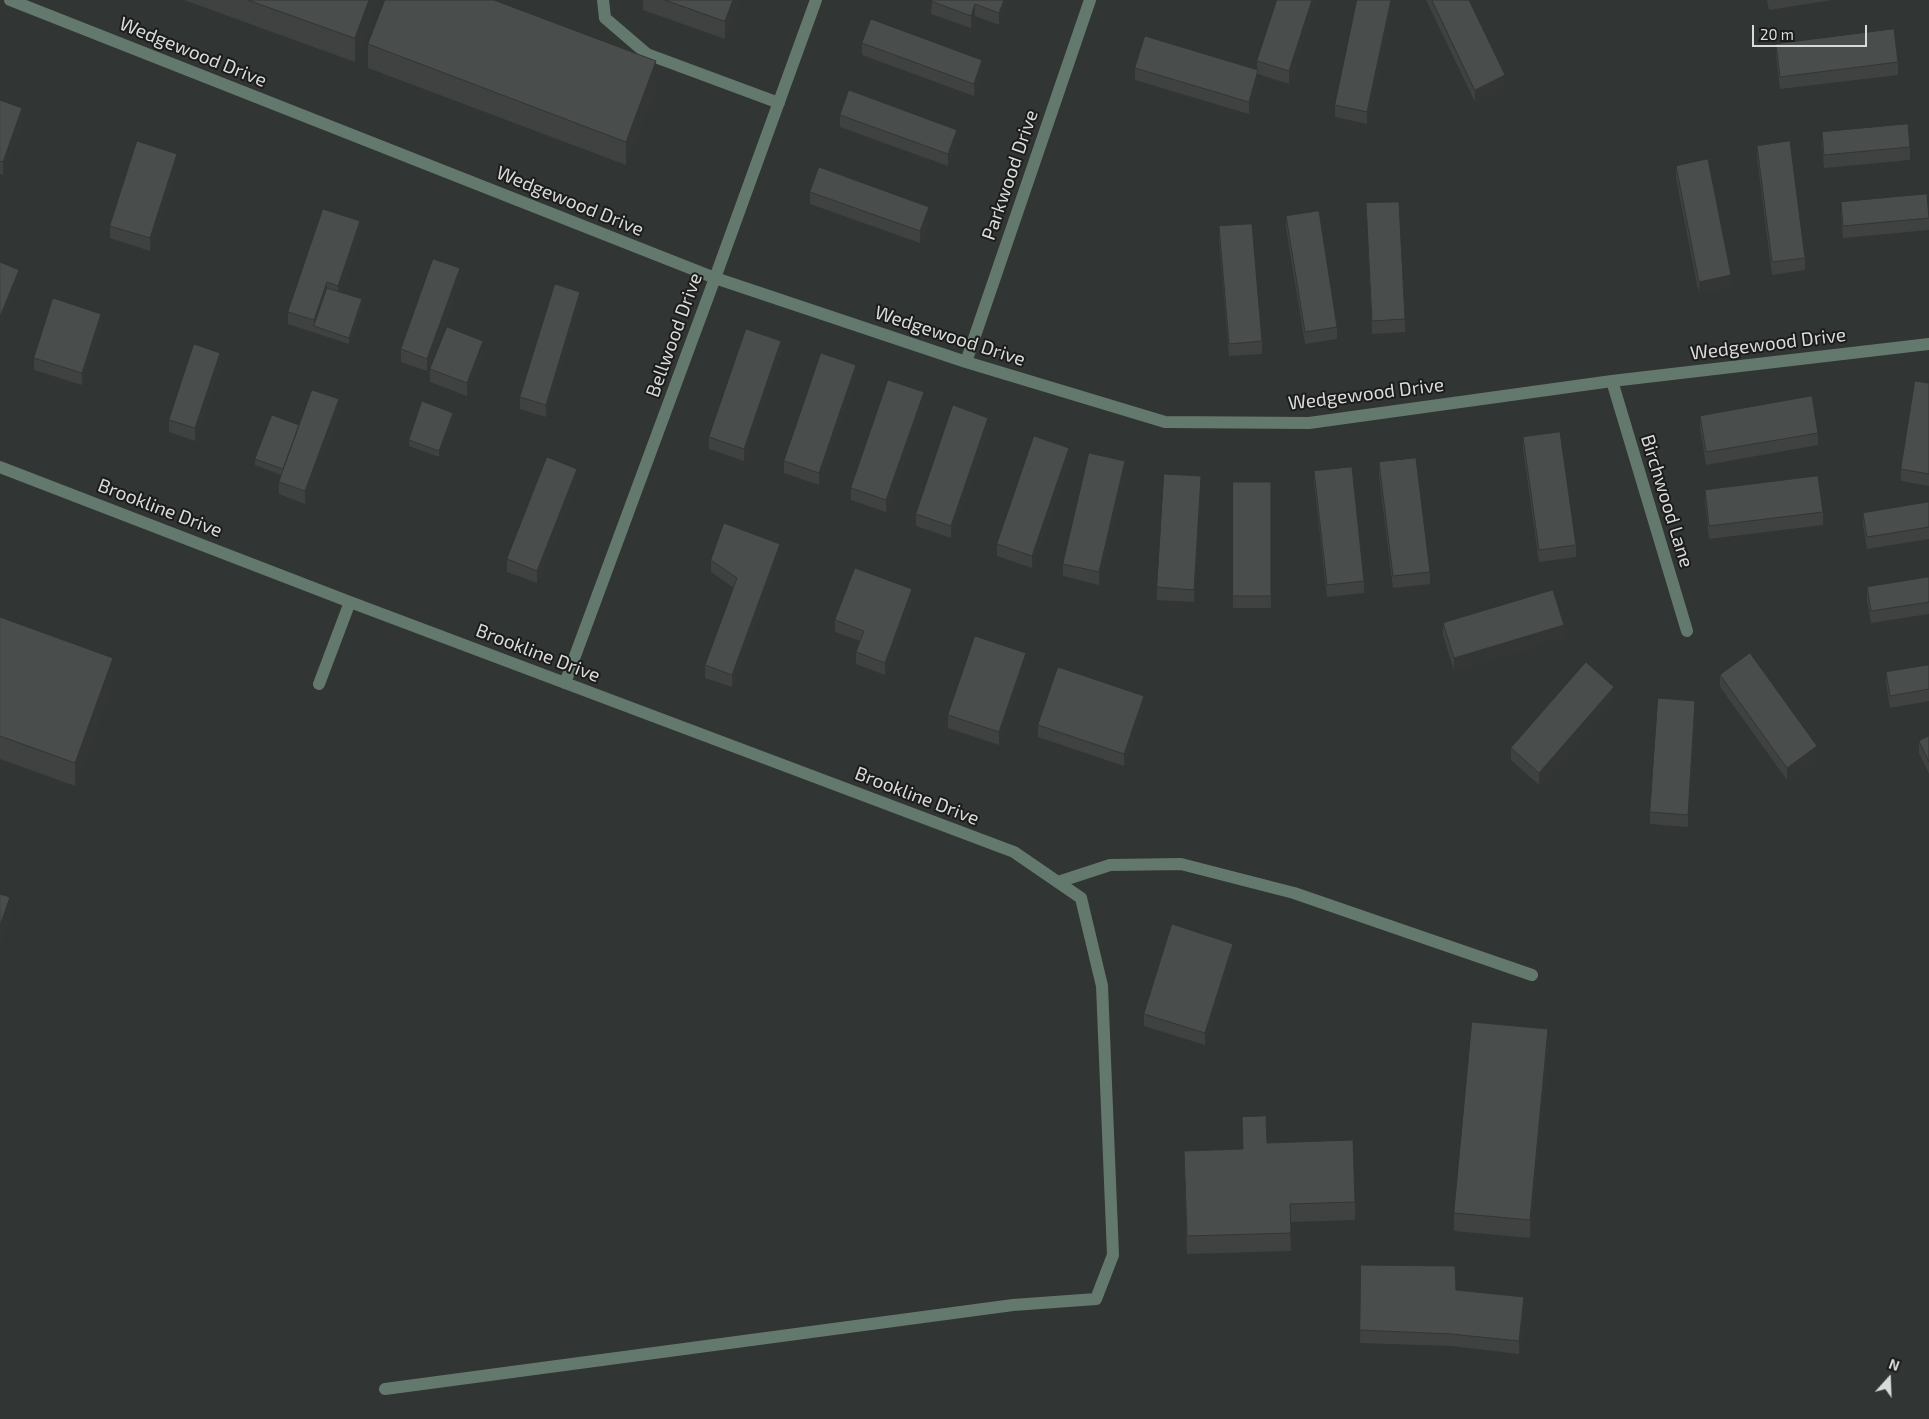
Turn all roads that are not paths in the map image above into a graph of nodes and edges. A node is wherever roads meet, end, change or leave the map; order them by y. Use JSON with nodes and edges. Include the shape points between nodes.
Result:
{"nodes":[{"id":1,"x":10,"y":0,"type":"edge"},
{"id":2,"x":603,"y":0,"type":"edge"},
{"id":3,"x":816,"y":0,"type":"edge"},
{"id":4,"x":1090,"y":0,"type":"edge"},
{"id":5,"x":28,"y":3,"type":"edge"},
{"id":6,"x":778,"y":103,"type":"junction"},
{"id":7,"x":715,"y":278,"type":"junction"},
{"id":8,"x":1929,"y":344,"type":"edge"},
{"id":9,"x":966,"y":362,"type":"junction"},
{"id":10,"x":1612,"y":381,"type":"junction"},
{"id":11,"x":0,"y":467,"type":"edge"},
{"id":12,"x":350,"y":602,"type":"junction"},
{"id":13,"x":1687,"y":631,"type":"dead end"},
{"id":14,"x":565,"y":683,"type":"junction"},
{"id":15,"x":320,"y":684,"type":"dead end"},
{"id":16,"x":1058,"y":882,"type":"junction"},
{"id":17,"x":1532,"y":975,"type":"dead end"},
{"id":18,"x":385,"y":1389,"type":"dead end"}],
"edges":[{"from":1,"to":5,"type":"street","name":"Wedgewood Drive"},
{"from":2,"to":6,"type":"street","via":[[604,18],[647,54]]},
{"from":3,"to":6,"type":"street","name":"Bellwood Drive"},
{"from":4,"to":9,"type":"street","name":"Parkwood Drive"},
{"from":5,"to":7,"type":"street","name":"Wedgewood Drive"},
{"from":6,"to":7,"type":"street","name":"Bellwood Drive"},
{"from":7,"to":9,"type":"street","name":"Wedgewood Drive"},
{"from":7,"to":14,"type":"street","name":"Bellwood Drive"},
{"from":8,"to":10,"type":"street","name":"Wedgewood Drive"},
{"from":9,"to":10,"type":"street","name":"Wedgewood Drive","via":[[1165,422],[1309,423]]},
{"from":10,"to":13,"type":"street","name":"Birchwood Lane"},
{"from":11,"to":12,"type":"street","name":"Brookline Drive"},
{"from":12,"to":14,"type":"street","name":"Brookline Drive"},
{"from":12,"to":15,"type":"street"},
{"from":14,"to":16,"type":"street","name":"Brookline Drive","via":[[1014,852]]},
{"from":16,"to":17,"type":"street","via":[[1110,865],[1181,864],[1294,893]]},
{"from":16,"to":18,"type":"street","name":"Brookline Drive","via":[[1081,898],[1102,986],[1113,1255],[1096,1299],[1013,1305]]}]}
